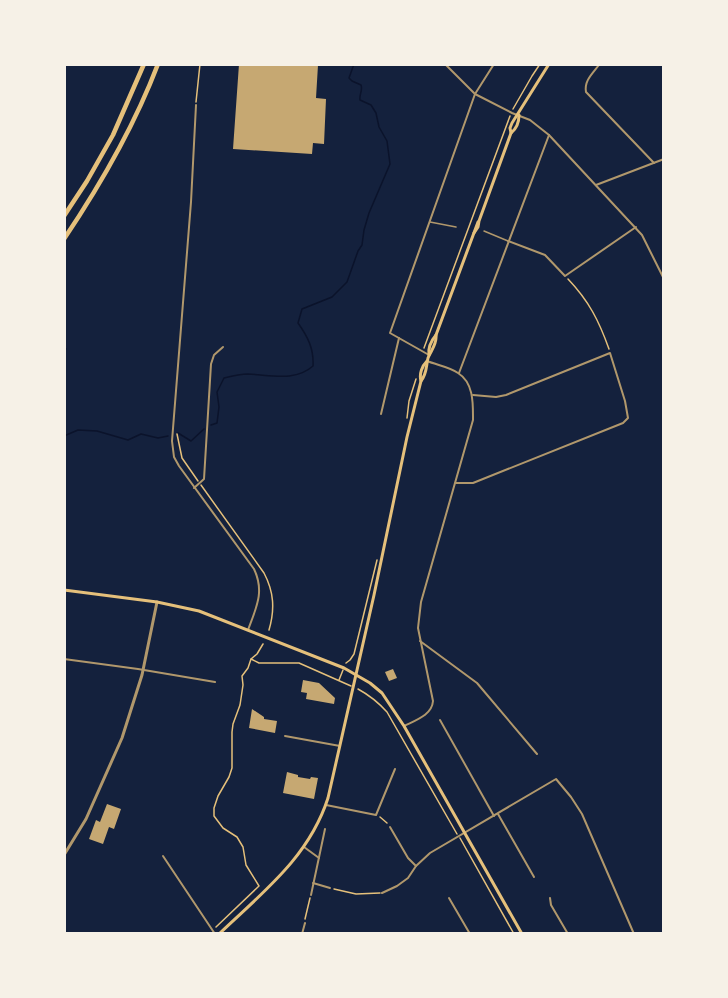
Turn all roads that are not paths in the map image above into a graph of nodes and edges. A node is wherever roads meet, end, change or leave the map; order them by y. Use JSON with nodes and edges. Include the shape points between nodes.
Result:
{"nodes":[{"id":1,"x":144,"y":64,"type":"edge"},
{"id":2,"x":158,"y":64,"type":"edge"},
{"id":3,"x":445,"y":64,"type":"edge"},
{"id":4,"x":494,"y":64,"type":"edge"},
{"id":5,"x":549,"y":64,"type":"edge"},
{"id":6,"x":599,"y":65,"type":"edge"},
{"id":7,"x":475,"y":94,"type":"junction"},
{"id":8,"x":196,"y":105,"type":"road end"},
{"id":9,"x":519,"y":115,"type":"junction"},
{"id":10,"x":549,"y":135,"type":"junction"},
{"id":11,"x":663,"y":159,"type":"edge"},
{"id":12,"x":654,"y":163,"type":"junction"},
{"id":13,"x":596,"y":185,"type":"junction"},
{"id":14,"x":64,"y":216,"type":"edge"},
{"id":15,"x":429,"y":221,"type":"junction"},
{"id":16,"x":456,"y":227,"type":"dead end"},
{"id":17,"x":636,"y":227,"type":"junction"},
{"id":18,"x":484,"y":231,"type":"dead end"},
{"id":19,"x":64,"y":239,"type":"edge"},
{"id":20,"x":508,"y":241,"type":"junction"},
{"id":21,"x":663,"y":279,"type":"edge"},
{"id":22,"x":399,"y":338,"type":"junction"},
{"id":23,"x":223,"y":347,"type":"dead end"},
{"id":24,"x":429,"y":355,"type":"junction"},
{"id":25,"x":427,"y":360,"type":"junction"},
{"id":26,"x":459,"y":373,"type":"junction"},
{"id":27,"x":473,"y":395,"type":"junction"},
{"id":28,"x":381,"y":414,"type":"dead end"},
{"id":29,"x":455,"y":483,"type":"junction"},
{"id":30,"x":195,"y":488,"type":"junction"},
{"id":31,"x":64,"y":590,"type":"edge"},
{"id":32,"x":157,"y":602,"type":"junction"},
{"id":33,"x":248,"y":630,"type":"junction"},
{"id":34,"x":420,"y":641,"type":"junction"},
{"id":35,"x":64,"y":660,"type":"edge"},
{"id":36,"x":143,"y":670,"type":"junction"},
{"id":37,"x":356,"y":675,"type":"junction"},
{"id":38,"x":216,"y":682,"type":"dead end"},
{"id":39,"x":440,"y":720,"type":"dead end"},
{"id":40,"x":404,"y":726,"type":"junction"},
{"id":41,"x":285,"y":736,"type":"dead end"},
{"id":42,"x":340,"y":746,"type":"junction"},
{"id":43,"x":537,"y":754,"type":"dead end"},
{"id":44,"x":395,"y":769,"type":"dead end"},
{"id":45,"x":326,"y":805,"type":"junction"},
{"id":46,"x":496,"y":815,"type":"junction"},
{"id":47,"x":390,"y":827,"type":"road end"},
{"id":48,"x":325,"y":829,"type":"dead end"},
{"id":49,"x":465,"y":832,"type":"junction"},
{"id":50,"x":304,"y":847,"type":"junction"},
{"id":51,"x":64,"y":855,"type":"edge"},
{"id":52,"x":163,"y":856,"type":"dead end"},
{"id":53,"x":319,"y":858,"type":"junction"},
{"id":54,"x":417,"y":867,"type":"junction"},
{"id":55,"x":534,"y":878,"type":"dead end"},
{"id":56,"x":314,"y":883,"type":"junction"},
{"id":57,"x":330,"y":888,"type":"road end"},
{"id":58,"x":382,"y":893,"type":"road end"},
{"id":59,"x":311,"y":895,"type":"road end"},
{"id":60,"x":449,"y":898,"type":"dead end"},
{"id":61,"x":550,"y":898,"type":"dead end"},
{"id":62,"x":304,"y":923,"type":"road end"},
{"id":63,"x":215,"y":932,"type":"edge"},
{"id":64,"x":303,"y":933,"type":"edge"},
{"id":65,"x":470,"y":933,"type":"edge"},
{"id":66,"x":522,"y":933,"type":"edge"},
{"id":67,"x":568,"y":933,"type":"edge"},
{"id":68,"x":634,"y":933,"type":"edge"}],
"edges":[{"from":1,"to":14,"type":"highway","via":[[113,135]]},
{"from":2,"to":19,"type":"highway","via":[[97,190]]},
{"from":3,"to":7,"type":"street"},
{"from":4,"to":7,"type":"street"},
{"from":5,"to":9,"type":"main road"},
{"from":6,"to":12,"type":"street","via":[[587,81],[586,92]]},
{"from":7,"to":9,"type":"street"},
{"from":7,"to":15,"type":"street"},
{"from":8,"to":30,"type":"street","via":[[172,441],[178,466]]},
{"from":9,"to":10,"type":"street"},
{"from":9,"to":24,"type":"main road"},
{"from":10,"to":13,"type":"street"},
{"from":10,"to":20,"type":"street"},
{"from":11,"to":12,"type":"street"},
{"from":12,"to":13,"type":"street"},
{"from":13,"to":17,"type":"street"},
{"from":15,"to":16,"type":"lane"},
{"from":15,"to":22,"type":"street","via":[[390,333]]},
{"from":17,"to":20,"type":"street","via":[[565,276],[545,255]]},
{"from":17,"to":21,"type":"street"},
{"from":18,"to":20,"type":"lane"},
{"from":20,"to":26,"type":"street"},
{"from":22,"to":24,"type":"street"},
{"from":22,"to":28,"type":"street"},
{"from":23,"to":30,"type":"street","via":[[214,355],[211,365],[204,479]]},
{"from":24,"to":25,"type":"main road"},
{"from":25,"to":26,"type":"street"},
{"from":25,"to":37,"type":"main road"},
{"from":26,"to":27,"type":"street"},
{"from":27,"to":29,"type":"street","via":[[473,420]]},
{"from":27,"to":29,"type":"street","via":[[506,395],[610,353],[628,413],[623,423],[472,483]]},
{"from":29,"to":34,"type":"street","via":[[421,602]]},
{"from":30,"to":33,"type":"street","via":[[258,577],[260,592]]},
{"from":31,"to":32,"type":"main road"},
{"from":32,"to":33,"type":"main road","via":[[199,611]]},
{"from":32,"to":36,"type":"street"},
{"from":33,"to":37,"type":"main road"},
{"from":34,"to":40,"type":"street","via":[[432,708]]},
{"from":34,"to":43,"type":"street","via":[[477,683]]},
{"from":35,"to":36,"type":"street"},
{"from":36,"to":38,"type":"street"},
{"from":36,"to":51,"type":"street","via":[[122,738],[86,819]]},
{"from":37,"to":40,"type":"main road","via":[[382,693]]},
{"from":37,"to":42,"type":"main road"},
{"from":39,"to":46,"type":"street"},
{"from":40,"to":49,"type":"main road"},
{"from":41,"to":42,"type":"street"},
{"from":42,"to":45,"type":"main road"},
{"from":44,"to":45,"type":"street","via":[[376,815]]},
{"from":45,"to":50,"type":"main road"},
{"from":46,"to":49,"type":"street"},
{"from":46,"to":55,"type":"street"},
{"from":46,"to":68,"type":"street","via":[[556,779],[582,814]]},
{"from":47,"to":54,"type":"street"},
{"from":48,"to":53,"type":"street"},
{"from":49,"to":54,"type":"street","via":[[430,853]]},
{"from":49,"to":66,"type":"main road"},
{"from":50,"to":53,"type":"street"},
{"from":50,"to":63,"type":"main road","via":[[280,876]]},
{"from":52,"to":63,"type":"street"},
{"from":53,"to":56,"type":"street"},
{"from":54,"to":58,"type":"street","via":[[408,878]]},
{"from":56,"to":57,"type":"street"},
{"from":56,"to":59,"type":"street"},
{"from":60,"to":65,"type":"street"},
{"from":61,"to":67,"type":"street"},
{"from":62,"to":64,"type":"street"}]}
